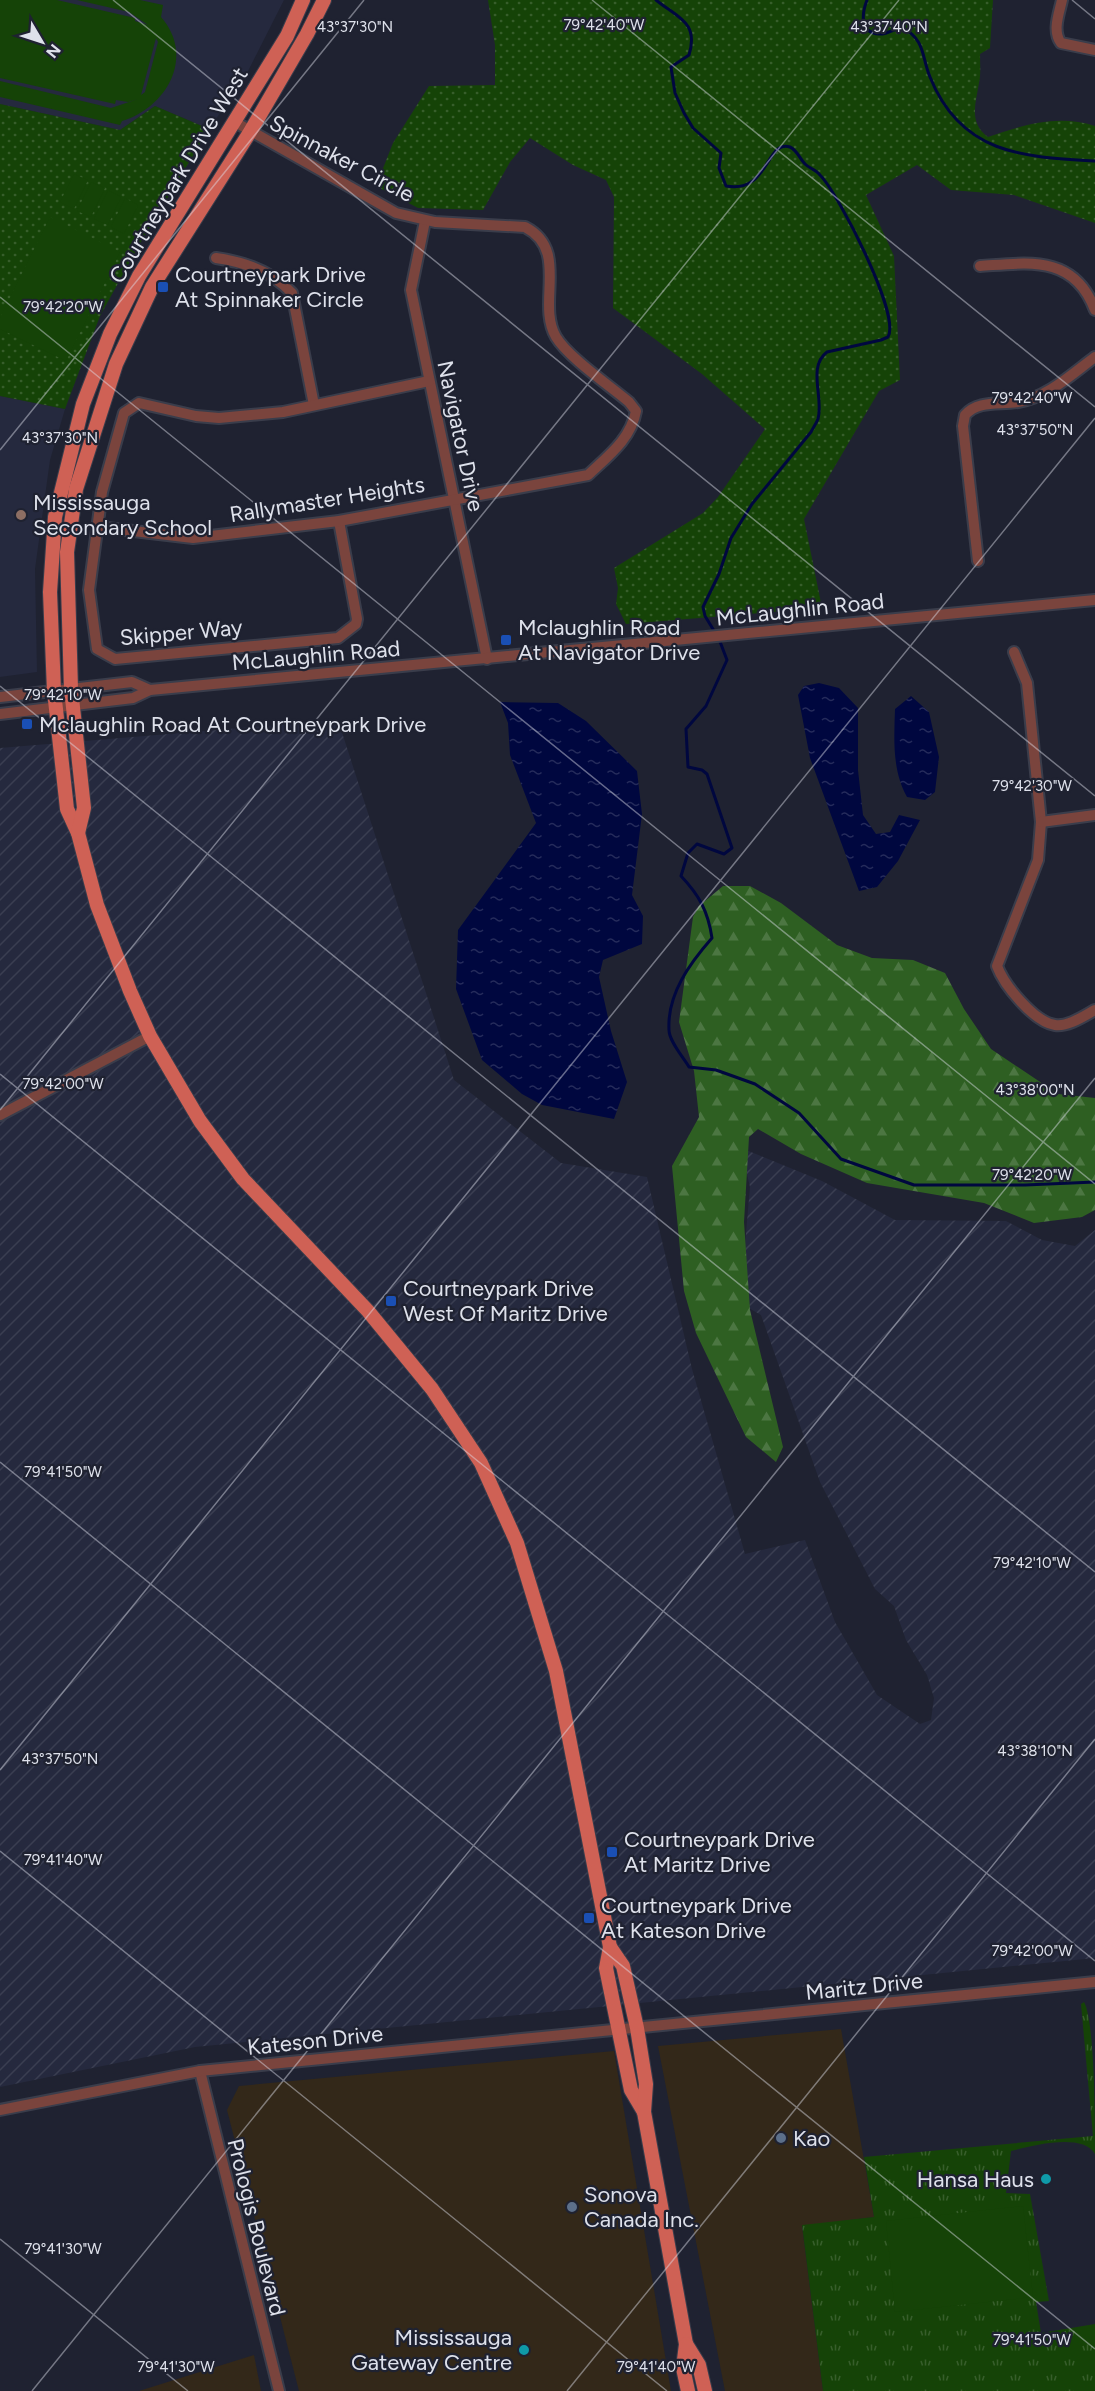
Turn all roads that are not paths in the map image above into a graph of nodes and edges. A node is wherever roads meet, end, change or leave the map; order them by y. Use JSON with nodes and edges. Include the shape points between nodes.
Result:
{"nodes":[{"id":1,"x":303,"y":0,"type":"edge"},
{"id":2,"x":324,"y":0,"type":"edge"},
{"id":3,"x":1062,"y":0,"type":"edge"},
{"id":4,"x":1095,"y":50,"type":"edge"},
{"id":5,"x":236,"y":122,"type":"junction"},
{"id":6,"x":250,"y":132,"type":"junction"},
{"id":7,"x":425,"y":221,"type":"junction"},
{"id":8,"x":216,"y":258,"type":"dead end"},
{"id":9,"x":980,"y":266,"type":"dead end"},
{"id":10,"x":1095,"y":310,"type":"edge"},
{"id":11,"x":1095,"y":357,"type":"edge"},
{"id":12,"x":429,"y":381,"type":"junction"},
{"id":13,"x":82,"y":404,"type":"junction"},
{"id":14,"x":314,"y":405,"type":"junction"},
{"id":15,"x":99,"y":410,"type":"junction"},
{"id":16,"x":454,"y":498,"type":"junction"},
{"id":17,"x":339,"y":521,"type":"junction"},
{"id":18,"x":99,"y":527,"type":"junction"},
{"id":19,"x":978,"y":561,"type":"dead end"},
{"id":20,"x":1095,"y":600,"type":"edge"},
{"id":21,"x":1014,"y":652,"type":"dead end"},
{"id":22,"x":487,"y":659,"type":"junction"},
{"id":23,"x":71,"y":689,"type":"junction"},
{"id":24,"x":150,"y":690,"type":"junction"},
{"id":25,"x":54,"y":691,"type":"junction"},
{"id":26,"x":0,"y":697,"type":"edge"},
{"id":27,"x":73,"y":707,"type":"junction"},
{"id":28,"x":56,"y":708,"type":"junction"},
{"id":29,"x":0,"y":714,"type":"edge"},
{"id":30,"x":1095,"y":815,"type":"edge"},
{"id":31,"x":1041,"y":822,"type":"junction"},
{"id":32,"x":78,"y":833,"type":"junction"},
{"id":33,"x":1095,"y":1010,"type":"edge"},
{"id":34,"x":150,"y":1036,"type":"junction"},
{"id":35,"x":0,"y":1115,"type":"edge"},
{"id":36,"x":610,"y":1947,"type":"junction"},
{"id":37,"x":1095,"y":1982,"type":"edge"},
{"id":38,"x":637,"y":2028,"type":"junction"},
{"id":39,"x":619,"y":2030,"type":"junction"},
{"id":40,"x":200,"y":2071,"type":"junction"},
{"id":41,"x":0,"y":2110,"type":"edge"},
{"id":42,"x":644,"y":2112,"type":"junction"},
{"id":43,"x":686,"y":2344,"type":"junction"},
{"id":44,"x":279,"y":2391,"type":"edge"},
{"id":45,"x":688,"y":2391,"type":"edge"},
{"id":46,"x":705,"y":2391,"type":"edge"}],
"edges":[{"from":1,"to":5,"type":"main road","name":"Courtneypark Drive West","via":[[287,36]]},
{"from":2,"to":6,"type":"main road","name":"Courtneypark Drive West"},
{"from":3,"to":4,"type":"street","via":[[1058,39]]},
{"from":5,"to":6,"type":"street","name":"Spinnaker Circle"},
{"from":5,"to":13,"type":"main road","name":"Courtneypark Drive West","via":[[139,276]]},
{"from":6,"to":7,"type":"street","name":"Spinnaker Circle","via":[[387,208]]},
{"from":6,"to":15,"type":"main road","name":"Courtneypark Drive West","via":[[152,287]]},
{"from":7,"to":12,"type":"street","name":"Navigator Drive","via":[[411,290]]},
{"from":7,"to":16,"type":"street","name":"Spinnaker Circle","via":[[525,227],[536,233],[549,259],[556,337],[636,411],[633,425],[617,448],[588,475]]},
{"from":8,"to":14,"type":"street","via":[[246,262],[283,283],[292,293]]},
{"from":9,"to":10,"type":"street","via":[[1031,262],[1055,266],[1090,297]]},
{"from":11,"to":19,"type":"street","via":[[1043,393],[1021,401],[980,404],[965,415]]},
{"from":12,"to":14,"type":"street","name":"Skipper Way"},
{"from":12,"to":16,"type":"street","name":"Navigator Drive"},
{"from":13,"to":15,"type":"main road"},
{"from":13,"to":25,"type":"main road","name":"Courtneypark Drive West","via":[[56,518],[50,592]]},
{"from":14,"to":18,"type":"street","name":"Skipper Way","via":[[219,418],[147,403],[133,405],[124,413],[108,469]]},
{"from":15,"to":23,"type":"main road","name":"Courtneypark Drive West","via":[[76,489],[67,552]]},
{"from":16,"to":17,"type":"street","name":"Rallymaster Heights"},
{"from":16,"to":22,"type":"street","name":"Navigator Drive"},
{"from":17,"to":18,"type":"street","name":"Rallymaster Heights","via":[[193,538]]},
{"from":17,"to":18,"type":"street","name":"Skipper Way","via":[[357,619],[338,638],[115,659],[97,649],[89,590]]},
{"from":20,"to":22,"type":"street","name":"McLaughlin Road"},
{"from":21,"to":31,"type":"street","via":[[1028,683]]},
{"from":22,"to":24,"type":"street","name":"McLaughlin Road"},
{"from":23,"to":24,"type":"street","name":"McLaughlin Road","via":[[132,682]]},
{"from":23,"to":25,"type":"street","name":"McLaughlin Road"},
{"from":23,"to":27,"type":"main road","name":"Courtneypark Drive West"},
{"from":24,"to":27,"type":"street","name":"McLaughlin Road","via":[[133,698]]},
{"from":25,"to":26,"type":"street","name":"McLaughlin Road"},
{"from":25,"to":28,"type":"main road","name":"Courtneypark Drive West"},
{"from":27,"to":28,"type":"street","name":"McLaughlin Road"},
{"from":27,"to":32,"type":"main road","name":"Courtneypark Drive West","via":[[84,808]]},
{"from":28,"to":29,"type":"street","name":"McLaughlin Road"},
{"from":28,"to":32,"type":"main road","name":"Courtneypark Drive West","via":[[67,809]]},
{"from":30,"to":31,"type":"street"},
{"from":31,"to":33,"type":"street","via":[[1038,860],[997,966],[1002,981],[1039,1018],[1056,1026]]},
{"from":32,"to":34,"type":"main road","name":"Courtneypark Drive West","via":[[97,905]]},
{"from":34,"to":35,"type":"street"},
{"from":34,"to":36,"type":"main road","name":"Courtneypark Drive West","via":[[200,1121],[243,1179],[368,1311],[432,1389],[481,1463],[516,1543],[556,1671]]},
{"from":36,"to":38,"type":"main road","name":"Courtneypark Drive West","via":[[623,1966]]},
{"from":36,"to":39,"type":"main road","name":"Courtneypark Drive West","via":[[606,1968]]},
{"from":37,"to":38,"type":"street","name":"Maritz Drive"},
{"from":38,"to":39,"type":"street","name":"Kateson Drive"},
{"from":38,"to":42,"type":"main road","name":"Courtneypark Drive West","via":[[646,2085]]},
{"from":39,"to":40,"type":"street","name":"Kateson Drive"},
{"from":39,"to":42,"type":"main road","name":"Courtneypark Drive West","via":[[631,2090]]},
{"from":40,"to":41,"type":"street","name":"Kateson Drive"},
{"from":40,"to":44,"type":"street","name":"Prologis Boulevard"},
{"from":42,"to":43,"type":"main road","name":"Courtneypark Drive West"},
{"from":43,"to":45,"type":"main road","name":"Courtneypark Drive West","via":[[683,2368]]},
{"from":43,"to":46,"type":"main road","name":"Courtneypark Drive West","via":[[699,2365]]}]}
